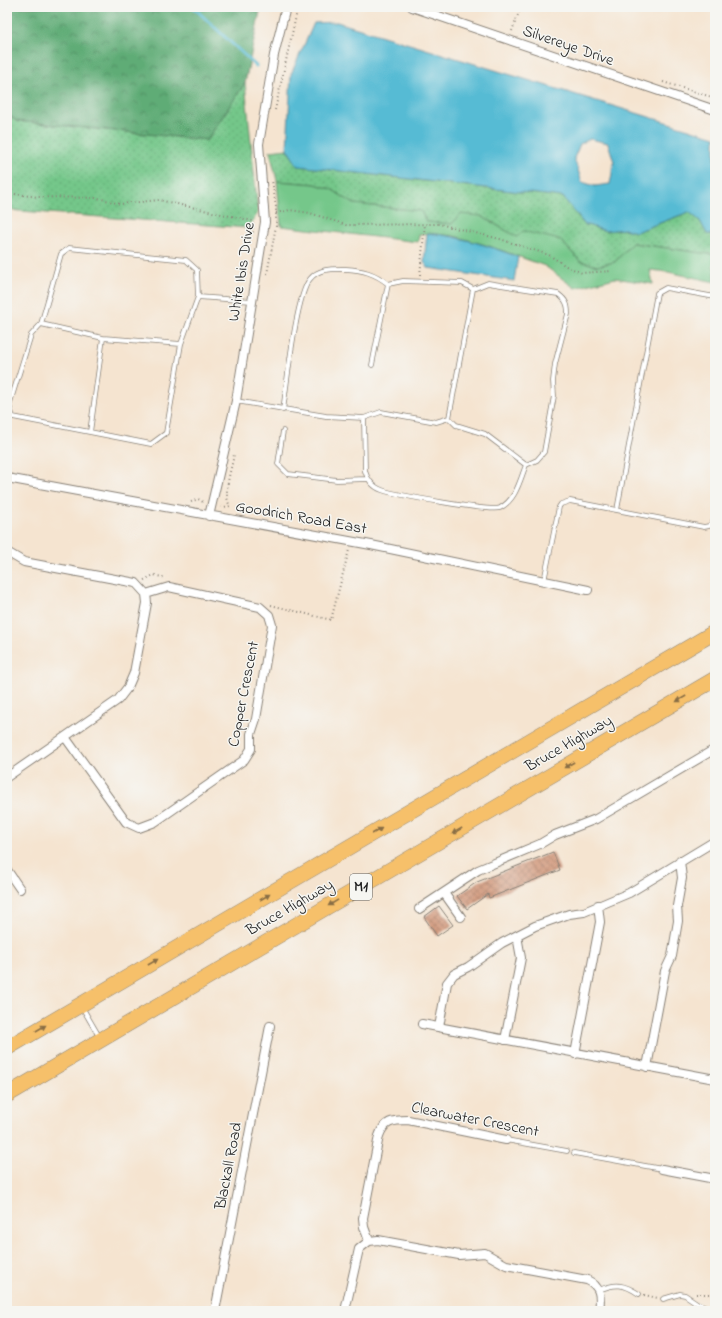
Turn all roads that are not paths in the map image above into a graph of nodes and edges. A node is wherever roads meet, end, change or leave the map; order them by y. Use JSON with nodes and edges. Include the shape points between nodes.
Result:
{"nodes":[{"id":1,"x":286,"y":7,"type":"edge"},
{"id":2,"x":412,"y":7,"type":"edge"},
{"id":3,"x":715,"y":110,"type":"edge"},
{"id":4,"x":388,"y":284,"type":"junction"},
{"id":5,"x":473,"y":289,"type":"junction"},
{"id":6,"x":198,"y":297,"type":"junction"},
{"id":7,"x":715,"y":297,"type":"edge"},
{"id":8,"x":252,"y":301,"type":"junction"},
{"id":9,"x":41,"y":324,"type":"junction"},
{"id":10,"x":103,"y":338,"type":"junction"},
{"id":11,"x":181,"y":344,"type":"junction"},
{"id":12,"x":372,"y":366,"type":"dead end"},
{"id":13,"x":236,"y":401,"type":"junction"},
{"id":14,"x":283,"y":410,"type":"junction"},
{"id":15,"x":364,"y":418,"type":"junction"},
{"id":16,"x":449,"y":418,"type":"junction"},
{"id":17,"x":283,"y":431,"type":"dead end"},
{"id":18,"x":90,"y":432,"type":"junction"},
{"id":19,"x":526,"y":465,"type":"junction"},
{"id":20,"x":7,"y":478,"type":"edge"},
{"id":21,"x":367,"y":479,"type":"junction"},
{"id":22,"x":617,"y":510,"type":"junction"},
{"id":23,"x":209,"y":516,"type":"junction"},
{"id":24,"x":715,"y":520,"type":"edge"},
{"id":25,"x":7,"y":552,"type":"edge"},
{"id":26,"x":544,"y":581,"type":"junction"},
{"id":27,"x":588,"y":590,"type":"dead end"},
{"id":28,"x":146,"y":594,"type":"junction"},
{"id":29,"x":715,"y":632,"type":"edge"},
{"id":30,"x":715,"y":679,"type":"edge"},
{"id":31,"x":64,"y":737,"type":"junction"},
{"id":32,"x":715,"y":749,"type":"edge"},
{"id":33,"x":7,"y":777,"type":"edge"},
{"id":34,"x":715,"y":841,"type":"edge"},
{"id":35,"x":680,"y":862,"type":"junction"},
{"id":36,"x":7,"y":870,"type":"edge"},
{"id":37,"x":20,"y":889,"type":"dead end"},
{"id":38,"x":444,"y":893,"type":"junction"},
{"id":39,"x":598,"y":905,"type":"junction"},
{"id":40,"x":419,"y":910,"type":"dead end"},
{"id":41,"x":461,"y":917,"type":"dead end"},
{"id":42,"x":517,"y":936,"type":"junction"},
{"id":43,"x":80,"y":1005,"type":"junction"},
{"id":44,"x":422,"y":1024,"type":"dead end"},
{"id":45,"x":270,"y":1026,"type":"dead end"},
{"id":46,"x":439,"y":1028,"type":"junction"},
{"id":47,"x":101,"y":1040,"type":"junction"},
{"id":48,"x":505,"y":1040,"type":"junction"},
{"id":49,"x":7,"y":1048,"type":"edge"},
{"id":50,"x":575,"y":1054,"type":"junction"},
{"id":51,"x":647,"y":1067,"type":"junction"},
{"id":52,"x":715,"y":1079,"type":"edge"},
{"id":53,"x":7,"y":1095,"type":"edge"},
{"id":54,"x":506,"y":1140,"type":"joint"},
{"id":55,"x":567,"y":1151,"type":"dead end"},
{"id":56,"x":574,"y":1153,"type":"dead end"},
{"id":57,"x":662,"y":1169,"type":"joint"},
{"id":58,"x":715,"y":1179,"type":"edge"},
{"id":59,"x":369,"y":1241,"type":"junction"},
{"id":60,"x":599,"y":1290,"type":"junction"},
{"id":61,"x":639,"y":1294,"type":"road end"},
{"id":62,"x":663,"y":1299,"type":"road end"},
{"id":63,"x":215,"y":1311,"type":"edge"},
{"id":64,"x":345,"y":1311,"type":"edge"},
{"id":65,"x":599,"y":1311,"type":"edge"},
{"id":66,"x":715,"y":1311,"type":"edge"}],
"edges":[{"from":1,"to":8,"type":"street","name":"White Ibis Drive","via":[[274,55],[259,144],[266,222]]},
{"from":2,"to":3,"type":"street","name":"Silvereye Drive"},
{"from":4,"to":5,"type":"lane","via":[[403,281],[462,283]]},
{"from":4,"to":12,"type":"lane"},
{"from":4,"to":14,"type":"lane","via":[[378,276],[359,270],[323,269],[310,279],[305,287],[294,332]]},
{"from":5,"to":16,"type":"lane"},
{"from":5,"to":19,"type":"lane","via":[[488,283],[558,294],[564,298],[568,306],[555,364],[554,396],[544,452],[537,460]]},
{"from":6,"to":8,"type":"lane"},
{"from":6,"to":9,"type":"lane","via":[[197,270],[186,260],[69,248],[61,254]]},
{"from":6,"to":11,"type":"lane"},
{"from":7,"to":22,"type":"lane","via":[[666,288],[657,293]]},
{"from":8,"to":13,"type":"street","name":"White Ibis Drive"},
{"from":9,"to":10,"type":"lane"},
{"from":9,"to":18,"type":"lane","via":[[31,335],[9,406],[13,417]]},
{"from":10,"to":11,"type":"lane"},
{"from":10,"to":18,"type":"lane"},
{"from":11,"to":18,"type":"lane","via":[[166,433],[150,444]]},
{"from":13,"to":14,"type":"lane"},
{"from":13,"to":23,"type":"street","name":"White Ibis Drive"},
{"from":14,"to":15,"type":"lane"},
{"from":15,"to":16,"type":"lane","via":[[381,412],[436,422]]},
{"from":15,"to":21,"type":"lane","via":[[363,450]]},
{"from":16,"to":19,"type":"lane","via":[[456,425],[485,434]]},
{"from":17,"to":21,"type":"lane","via":[[278,464],[288,474],[337,480]]},
{"from":19,"to":21,"type":"lane","via":[[514,496],[500,509],[482,509],[381,490]]},
{"from":20,"to":23,"type":"street","name":"Goodrich Road East"},
{"from":22,"to":24,"type":"lane","via":[[704,527]]},
{"from":22,"to":26,"type":"lane","via":[[570,501],[561,504]]},
{"from":23,"to":26,"type":"street","name":"Goodrich Road East"},
{"from":25,"to":28,"type":"street","via":[[24,562],[136,583]]},
{"from":26,"to":27,"type":"street","name":"Goodrich Road East"},
{"from":28,"to":31,"type":"street","via":[[147,603],[134,673],[128,687],[118,700]]},
{"from":28,"to":31,"type":"street","name":"Copper Crescent","via":[[169,587],[260,607],[269,615],[272,625],[256,719],[251,734],[251,749],[238,765],[155,822],[139,828],[126,822]]},
{"from":43,"to":29,"type":"highway","name":"Bruce Highway","number":"M1","one_way":true},
{"from":30,"to":47,"type":"highway","name":"Bruce Highway","number":"M1","one_way":true},
{"from":31,"to":33,"type":"street"},
{"from":32,"to":38,"type":"street","via":[[596,819],[488,865]]},
{"from":34,"to":35,"type":"street"},
{"from":35,"to":39,"type":"street","via":[[629,893]]},
{"from":35,"to":51,"type":"street","via":[[682,878],[677,906],[678,921],[672,956],[665,971]]},
{"from":36,"to":37,"type":"street"},
{"from":38,"to":40,"type":"street"},
{"from":38,"to":41,"type":"street"},
{"from":39,"to":42,"type":"street","via":[[584,912],[550,920]]},
{"from":39,"to":50,"type":"street","via":[[600,922]]},
{"from":42,"to":46,"type":"street","via":[[451,976],[447,983]]},
{"from":42,"to":48,"type":"street","via":[[521,958]]},
{"from":43,"to":47,"type":"lane"},
{"from":49,"to":43,"type":"highway","name":"Bruce Highway","number":"M1","one_way":true},
{"from":44,"to":46,"type":"street"},
{"from":45,"to":63,"type":"street","name":"Blackall Road"},
{"from":46,"to":48,"type":"street"},
{"from":47,"to":53,"type":"highway","name":"Bruce Highway","number":"M1"},
{"from":48,"to":50,"type":"street"},
{"from":50,"to":51,"type":"street"},
{"from":51,"to":52,"type":"street"},
{"from":54,"to":55,"type":"lane","name":"Clearwater Crescent"},
{"from":54,"to":59,"type":"street","name":"Clearwater Crescent","via":[[408,1120],[391,1121],[386,1124],[379,1136],[363,1218]]},
{"from":56,"to":57,"type":"lane"},
{"from":57,"to":58,"type":"street"},
{"from":59,"to":60,"type":"street","via":[[378,1240],[467,1256],[485,1253],[506,1264],[587,1280]]},
{"from":59,"to":64,"type":"street","via":[[363,1244],[357,1254]]},
{"from":60,"to":61,"type":"lane","via":[[618,1284],[627,1286]]},
{"from":60,"to":65,"type":"street"},
{"from":62,"to":66,"type":"lane","via":[[680,1294]]}]}
